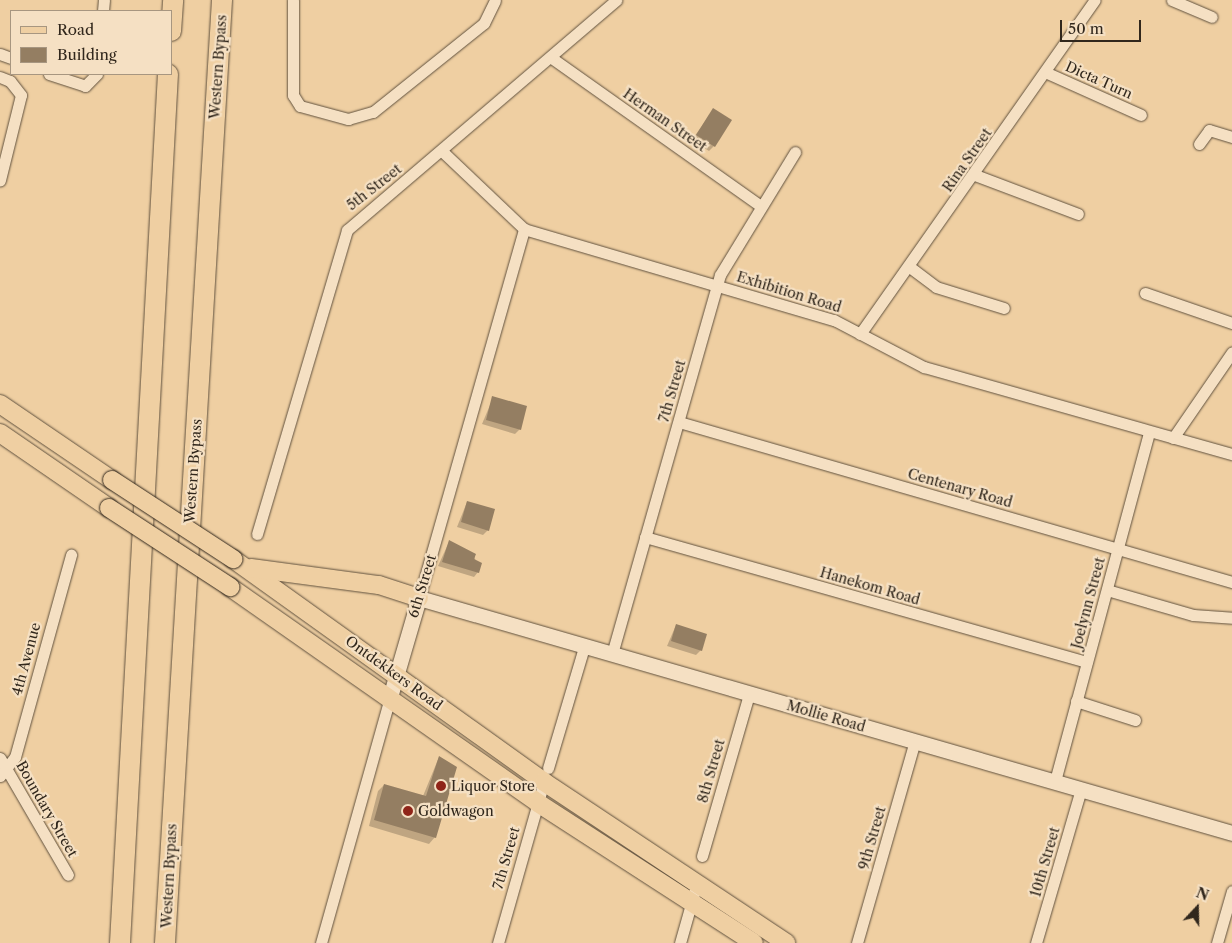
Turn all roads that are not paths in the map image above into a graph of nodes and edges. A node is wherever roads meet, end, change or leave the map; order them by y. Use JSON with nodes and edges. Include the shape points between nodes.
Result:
{"nodes":[{"id":1,"x":173,"y":0,"type":"edge"},
{"id":2,"x":222,"y":0,"type":"edge"},
{"id":3,"x":293,"y":0,"type":"edge"},
{"id":4,"x":495,"y":0,"type":"edge"},
{"id":5,"x":616,"y":0,"type":"edge"},
{"id":6,"x":1095,"y":0,"type":"edge"},
{"id":7,"x":1172,"y":0,"type":"edge"},
{"id":8,"x":172,"y":16,"type":"edge"},
{"id":9,"x":1212,"y":16,"type":"dead end"},
{"id":10,"x":553,"y":59,"type":"junction"},
{"id":11,"x":1045,"y":72,"type":"junction"},
{"id":12,"x":52,"y":75,"type":"edge"},
{"id":13,"x":96,"y":75,"type":"edge"},
{"id":14,"x":168,"y":75,"type":"edge"},
{"id":15,"x":0,"y":77,"type":"edge"},
{"id":16,"x":1142,"y":114,"type":"dead end"},
{"id":17,"x":1232,"y":137,"type":"edge"},
{"id":18,"x":1198,"y":144,"type":"dead end"},
{"id":19,"x":443,"y":152,"type":"junction"},
{"id":20,"x":795,"y":152,"type":"dead end"},
{"id":21,"x":975,"y":175,"type":"junction"},
{"id":22,"x":0,"y":180,"type":"edge"},
{"id":23,"x":761,"y":206,"type":"junction"},
{"id":24,"x":1078,"y":214,"type":"dead end"},
{"id":25,"x":524,"y":229,"type":"junction"},
{"id":26,"x":911,"y":268,"type":"junction"},
{"id":27,"x":717,"y":286,"type":"junction"},
{"id":28,"x":1145,"y":293,"type":"dead end"},
{"id":29,"x":1004,"y":308,"type":"dead end"},
{"id":30,"x":1232,"y":323,"type":"edge"},
{"id":31,"x":860,"y":334,"type":"junction"},
{"id":32,"x":1232,"y":352,"type":"edge"},
{"id":33,"x":0,"y":404,"type":"edge"},
{"id":34,"x":679,"y":422,"type":"junction"},
{"id":35,"x":0,"y":433,"type":"edge"},
{"id":36,"x":1149,"y":433,"type":"junction"},
{"id":37,"x":1173,"y":438,"type":"junction"},
{"id":38,"x":1232,"y":454,"type":"edge"},
{"id":39,"x":257,"y":534,"type":"dead end"},
{"id":40,"x":645,"y":537,"type":"junction"},
{"id":41,"x":1118,"y":550,"type":"junction"},
{"id":42,"x":71,"y":555,"type":"dead end"},
{"id":43,"x":236,"y":562,"type":"junction"},
{"id":44,"x":1232,"y":582,"type":"edge"},
{"id":45,"x":1107,"y":590,"type":"junction"},
{"id":46,"x":419,"y":598,"type":"junction"},
{"id":47,"x":1232,"y":618,"type":"edge"},
{"id":48,"x":584,"y":647,"type":"junction"},
{"id":49,"x":612,"y":654,"type":"junction"},
{"id":50,"x":1087,"y":662,"type":"junction"},
{"id":51,"x":396,"y":674,"type":"junction"},
{"id":52,"x":749,"y":694,"type":"junction"},
{"id":53,"x":390,"y":697,"type":"junction"},
{"id":54,"x":1076,"y":701,"type":"junction"},
{"id":55,"x":1135,"y":720,"type":"dead end"},
{"id":56,"x":915,"y":741,"type":"junction"},
{"id":57,"x":0,"y":758,"type":"edge"},
{"id":58,"x":3,"y":773,"type":"edge"},
{"id":59,"x":546,"y":775,"type":"junction"},
{"id":60,"x":1054,"y":781,"type":"junction"},
{"id":61,"x":1081,"y":789,"type":"junction"},
{"id":62,"x":538,"y":803,"type":"junction"},
{"id":63,"x":1232,"y":833,"type":"edge"},
{"id":64,"x":702,"y":856,"type":"dead end"},
{"id":65,"x":68,"y":875,"type":"dead end"},
{"id":66,"x":697,"y":883,"type":"junction"},
{"id":67,"x":1232,"y":891,"type":"edge"},
{"id":68,"x":692,"y":901,"type":"junction"},
{"id":69,"x":120,"y":943,"type":"edge"},
{"id":70,"x":165,"y":943,"type":"edge"},
{"id":71,"x":322,"y":943,"type":"edge"},
{"id":72,"x":498,"y":943,"type":"edge"},
{"id":73,"x":680,"y":943,"type":"edge"},
{"id":74,"x":754,"y":943,"type":"edge"},
{"id":75,"x":786,"y":943,"type":"edge"},
{"id":76,"x":857,"y":943,"type":"edge"},
{"id":77,"x":1036,"y":943,"type":"edge"},
{"id":78,"x":1217,"y":943,"type":"edge"}],
"edges":[{"from":1,"to":8,"type":"highway"},
{"from":2,"to":70,"type":"highway","name":"Western Bypass"},
{"from":3,"to":4,"type":"street","via":[[293,95],[300,106],[348,119],[372,112],[484,23]]},
{"from":5,"to":10,"type":"street","name":"5th Street"},
{"from":6,"to":11,"type":"street","name":"Rina Street"},
{"from":7,"to":9,"type":"street"},
{"from":10,"to":19,"type":"street","name":"5th Street"},
{"from":10,"to":23,"type":"street","name":"Herman Street"},
{"from":11,"to":16,"type":"street","name":"Dicta Turn"},
{"from":11,"to":21,"type":"street","name":"Rina Street"},
{"from":12,"to":13,"type":"street","via":[[85,86]]},
{"from":14,"to":69,"type":"highway"},
{"from":15,"to":22,"type":"street","via":[[10,81],[22,95]]},
{"from":17,"to":18,"type":"street","via":[[1209,130]]},
{"from":19,"to":25,"type":"street","name":"Exhibition Road"},
{"from":19,"to":39,"type":"street","name":"5th Street","via":[[365,211],[340,244]]},
{"from":20,"to":23,"type":"street","name":"7th Street"},
{"from":21,"to":24,"type":"street"},
{"from":21,"to":26,"type":"street","name":"Rina Street"},
{"from":23,"to":27,"type":"street","name":"7th Street"},
{"from":25,"to":27,"type":"street","name":"Exhibition Road"},
{"from":25,"to":46,"type":"street","name":"6th Street"},
{"from":26,"to":29,"type":"street","via":[[936,287]]},
{"from":26,"to":31,"type":"street","name":"Rina Street"},
{"from":27,"to":31,"type":"street","name":"Exhibition Road","via":[[834,320]]},
{"from":27,"to":34,"type":"street","name":"7th Street"},
{"from":28,"to":30,"type":"street"},
{"from":31,"to":36,"type":"street","name":"Exhibition Road","via":[[909,362]]},
{"from":32,"to":37,"type":"street"},
{"from":33,"to":43,"type":"main road","name":"Ontdekkers Road","bridge":true},
{"from":34,"to":40,"type":"street","name":"7th Street"},
{"from":34,"to":41,"type":"street","name":"Centenary Road"},
{"from":35,"to":53,"type":"main road","name":"Ontdekkers Road","bridge":true},
{"from":36,"to":37,"type":"street","name":"Exhibition Road"},
{"from":36,"to":41,"type":"street","name":"Joelynn Street"},
{"from":37,"to":38,"type":"street","name":"Exhibition Road"},
{"from":40,"to":49,"type":"street","name":"7th Street"},
{"from":40,"to":50,"type":"street","name":"Hanekom Road"},
{"from":41,"to":44,"type":"street","name":"Centenary Road"},
{"from":41,"to":45,"type":"street","name":"Joelynn Street"},
{"from":42,"to":58,"type":"street","name":"4th Avenue","via":[[15,757]]},
{"from":43,"to":46,"type":"main road","via":[[282,575],[379,585]]},
{"from":43,"to":51,"type":"main road","name":"Ontdekkers Road"},
{"from":45,"to":47,"type":"street","via":[[1193,615]]},
{"from":45,"to":50,"type":"street","name":"Joelynn Street"},
{"from":46,"to":48,"type":"main road","name":"Mollie Road"},
{"from":46,"to":51,"type":"main road","name":"6th Street"},
{"from":48,"to":49,"type":"main road","name":"Mollie Road"},
{"from":48,"to":59,"type":"street","name":"7th Street"},
{"from":49,"to":52,"type":"main road","name":"Mollie Road"},
{"from":50,"to":54,"type":"street","name":"Joelynn Street"},
{"from":51,"to":53,"type":"main road","name":"6th Street"},
{"from":51,"to":59,"type":"main road","name":"Ontdekkers Road"},
{"from":52,"to":56,"type":"main road","name":"Mollie Road"},
{"from":52,"to":64,"type":"street","name":"8th Street"},
{"from":53,"to":62,"type":"main road","name":"Ontdekkers Road"},
{"from":53,"to":71,"type":"street","name":"6th Street"},
{"from":54,"to":55,"type":"street"},
{"from":54,"to":60,"type":"street","name":"Joelynn Street"},
{"from":56,"to":60,"type":"main road","name":"Mollie Road"},
{"from":56,"to":76,"type":"street","name":"9th Street"},
{"from":57,"to":58,"type":"street","name":"Boundary Street"},
{"from":58,"to":65,"type":"street","name":"Boundary Street"},
{"from":59,"to":62,"type":"street","name":"7th Street"},
{"from":59,"to":66,"type":"main road","name":"Ontdekkers Road"},
{"from":60,"to":61,"type":"main road","name":"Mollie Road"},
{"from":61,"to":63,"type":"main road","name":"Mollie Road"},
{"from":61,"to":77,"type":"street","name":"10th Street"},
{"from":62,"to":68,"type":"main road","name":"Ontdekkers Road"},
{"from":62,"to":72,"type":"street","name":"7th Street"},
{"from":66,"to":68,"type":"street"},
{"from":66,"to":75,"type":"main road","name":"Ontdekkers Road"},
{"from":67,"to":78,"type":"street"},
{"from":68,"to":73,"type":"street"},
{"from":68,"to":74,"type":"main road","name":"Ontdekkers Road"}]}
